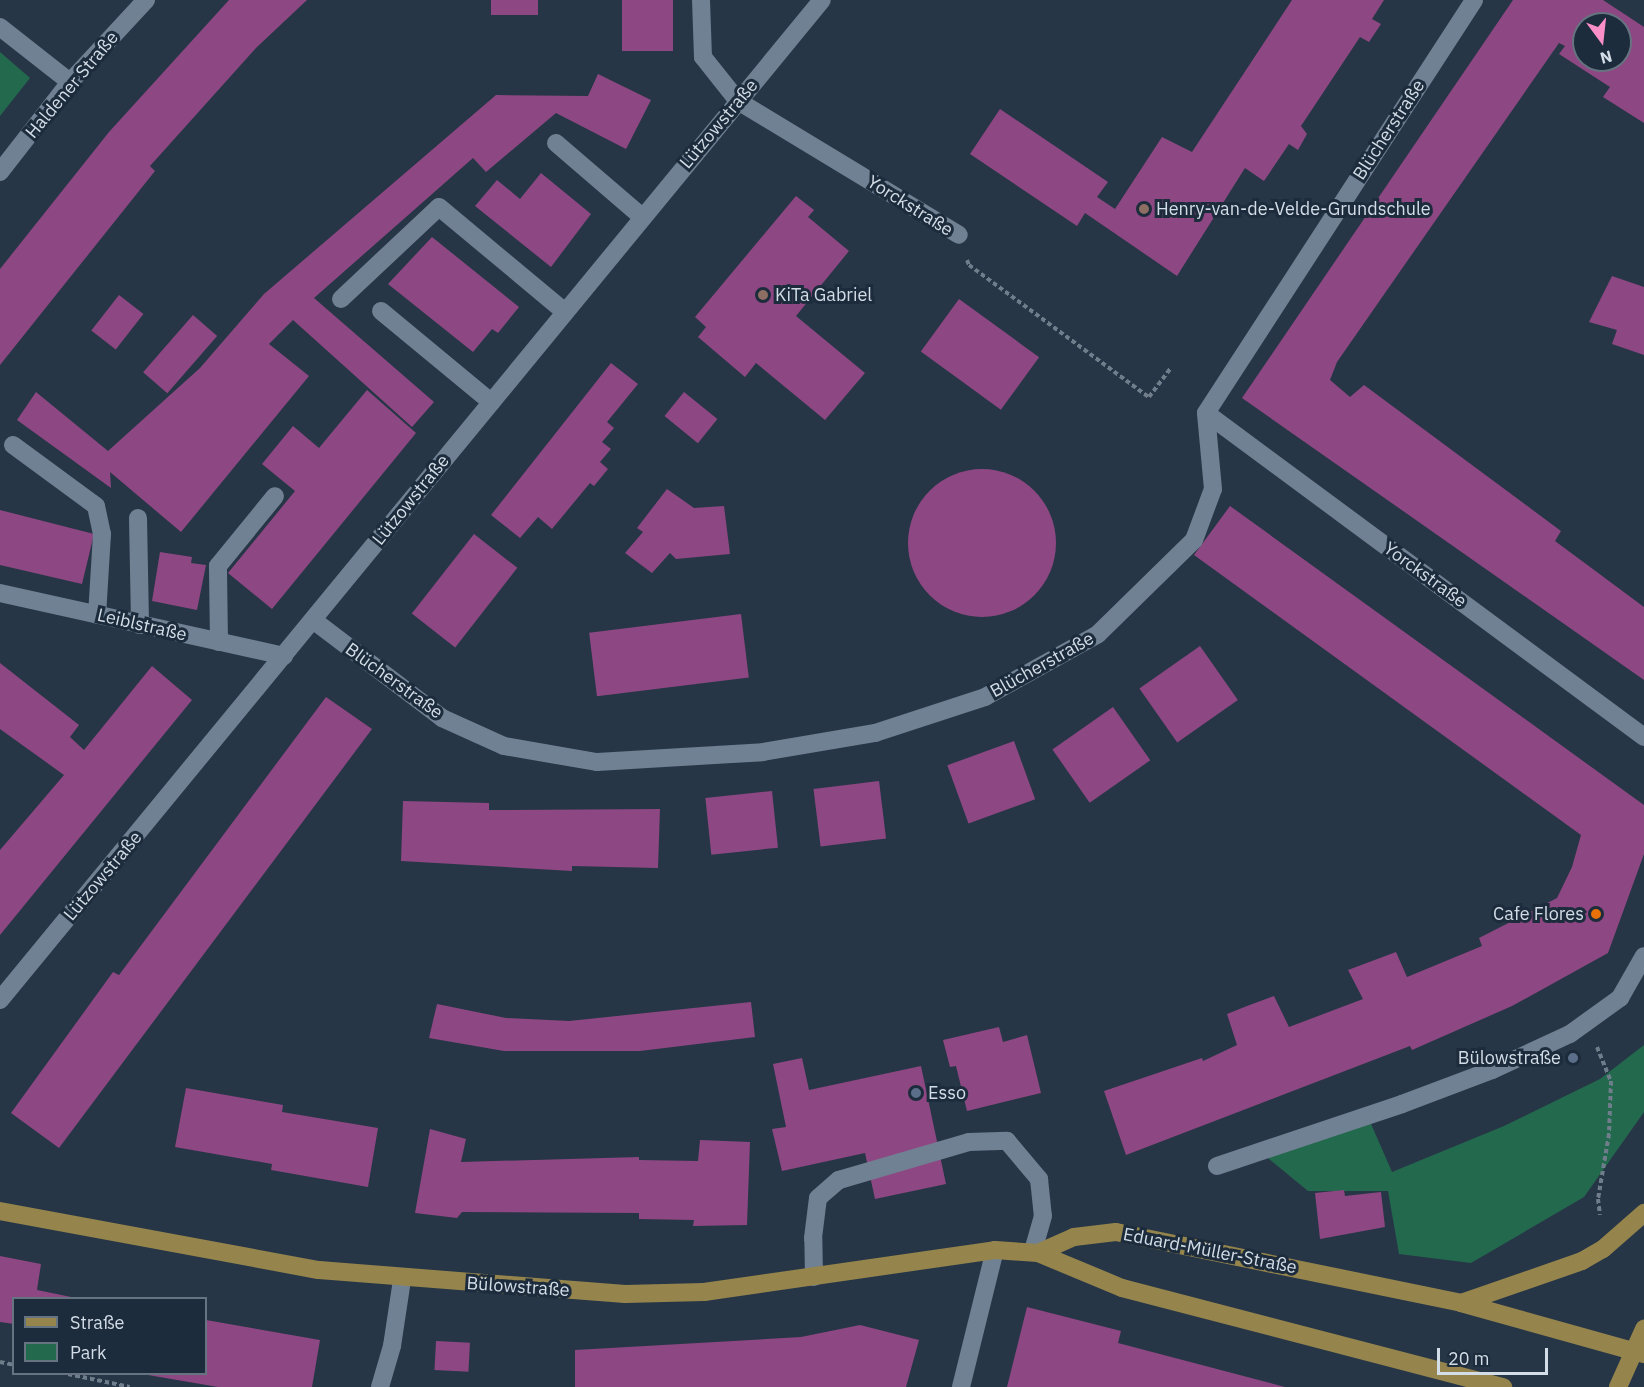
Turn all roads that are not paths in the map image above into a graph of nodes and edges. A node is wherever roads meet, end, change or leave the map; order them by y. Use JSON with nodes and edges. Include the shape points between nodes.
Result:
{"nodes":[{"id":1,"x":146,"y":0,"type":"edge"},
{"id":2,"x":700,"y":0,"type":"edge"},
{"id":3,"x":822,"y":0,"type":"edge"},
{"id":4,"x":1474,"y":0,"type":"edge"},
{"id":5,"x":0,"y":27,"type":"edge"},
{"id":6,"x":70,"y":82,"type":"junction"},
{"id":7,"x":738,"y":101,"type":"junction"},
{"id":8,"x":556,"y":143,"type":"dead end"},
{"id":9,"x":0,"y":172,"type":"edge"},
{"id":10,"x":642,"y":217,"type":"junction"},
{"id":11,"x":959,"y":235,"type":"road end"},
{"id":12,"x":341,"y":299,"type":"dead end"},
{"id":13,"x":381,"y":311,"type":"dead end"},
{"id":14,"x":565,"y":312,"type":"junction"},
{"id":15,"x":491,"y":402,"type":"junction"},
{"id":16,"x":1206,"y":413,"type":"junction"},
{"id":17,"x":14,"y":445,"type":"dead end"},
{"id":18,"x":275,"y":496,"type":"dead end"},
{"id":19,"x":138,"y":518,"type":"dead end"},
{"id":20,"x":0,"y":593,"type":"edge"},
{"id":21,"x":97,"y":615,"type":"junction"},
{"id":22,"x":313,"y":620,"type":"junction"},
{"id":23,"x":140,"y":625,"type":"junction"},
{"id":24,"x":219,"y":642,"type":"junction"},
{"id":25,"x":284,"y":656,"type":"junction"},
{"id":26,"x":1644,"y":737,"type":"edge"},
{"id":27,"x":1644,"y":956,"type":"edge"},
{"id":28,"x":0,"y":1000,"type":"edge"},
{"id":29,"x":1217,"y":1166,"type":"dead end"},
{"id":30,"x":0,"y":1211,"type":"edge"},
{"id":31,"x":1644,"y":1213,"type":"edge"},
{"id":32,"x":995,"y":1250,"type":"junction"},
{"id":33,"x":1036,"y":1253,"type":"junction"},
{"id":34,"x":814,"y":1277,"type":"junction"},
{"id":35,"x":402,"y":1280,"type":"junction"},
{"id":36,"x":1461,"y":1303,"type":"junction"},
{"id":37,"x":1644,"y":1329,"type":"edge"},
{"id":38,"x":1638,"y":1353,"type":"edge"},
{"id":39,"x":380,"y":1387,"type":"edge"},
{"id":40,"x":961,"y":1387,"type":"edge"},
{"id":41,"x":1503,"y":1387,"type":"edge"},
{"id":42,"x":1618,"y":1387,"type":"edge"}],
"edges":[{"from":1,"to":6,"type":"street","name":"Haldener Straße"},
{"from":2,"to":7,"type":"street","via":[[703,57]]},
{"from":3,"to":7,"type":"street","name":"Lützowstraße"},
{"from":4,"to":16,"type":"street","name":"Blücherstraße"},
{"from":5,"to":6,"type":"street"},
{"from":6,"to":9,"type":"street","name":"Haldener Straße"},
{"from":7,"to":10,"type":"street","name":"Lützowstraße"},
{"from":7,"to":11,"type":"street","name":"Yorckstraße"},
{"from":8,"to":10,"type":"street"},
{"from":10,"to":14,"type":"street","name":"Lützowstraße"},
{"from":12,"to":14,"type":"street","via":[[439,207]]},
{"from":13,"to":15,"type":"street"},
{"from":14,"to":15,"type":"street","name":"Lützowstraße"},
{"from":15,"to":22,"type":"street","name":"Lützowstraße"},
{"from":16,"to":22,"type":"street","name":"Blücherstraße","via":[[1213,489],[1194,540],[1107,626],[985,697],[875,733],[763,752],[597,762],[504,746],[442,718]]},
{"from":16,"to":26,"type":"street","name":"Yorckstraße"},
{"from":17,"to":21,"type":"street","via":[[96,506],[102,534]]},
{"from":18,"to":24,"type":"street","via":[[218,566]]},
{"from":19,"to":23,"type":"street"},
{"from":20,"to":21,"type":"street","name":"Leiblstraße"},
{"from":21,"to":23,"type":"street","name":"Leiblstraße"},
{"from":22,"to":25,"type":"street","name":"Lützowstraße"},
{"from":23,"to":24,"type":"street","name":"Leiblstraße"},
{"from":24,"to":25,"type":"street","name":"Leiblstraße"},
{"from":25,"to":28,"type":"street","name":"Lützowstraße"},
{"from":27,"to":29,"type":"street","via":[[1620,998],[1584,1024],[1482,1074],[1263,1154]]},
{"from":30,"to":35,"type":"main road","name":"Bülowstraße","via":[[319,1270]]},
{"from":31,"to":36,"type":"main road","via":[[1603,1249],[1582,1261]]},
{"from":32,"to":33,"type":"main road","name":"Bülowstraße"},
{"from":32,"to":34,"type":"main road","name":"Bülowstraße"},
{"from":32,"to":40,"type":"street"},
{"from":33,"to":34,"type":"street","via":[[1043,1216],[1039,1179],[1006,1140],[969,1142],[839,1180],[819,1198],[813,1238]]},
{"from":33,"to":36,"type":"main road","name":"Eduard-Müller-Straße","via":[[1074,1237],[1116,1232]]},
{"from":33,"to":41,"type":"main road","via":[[1122,1288]]},
{"from":34,"to":35,"type":"main road","name":"Bülowstraße","via":[[704,1292],[625,1294]]},
{"from":35,"to":39,"type":"street","via":[[392,1346]]},
{"from":36,"to":38,"type":"main road","name":"Eduard-Müller-Straße"},
{"from":37,"to":38,"type":"main road"},
{"from":38,"to":42,"type":"main road"}]}
